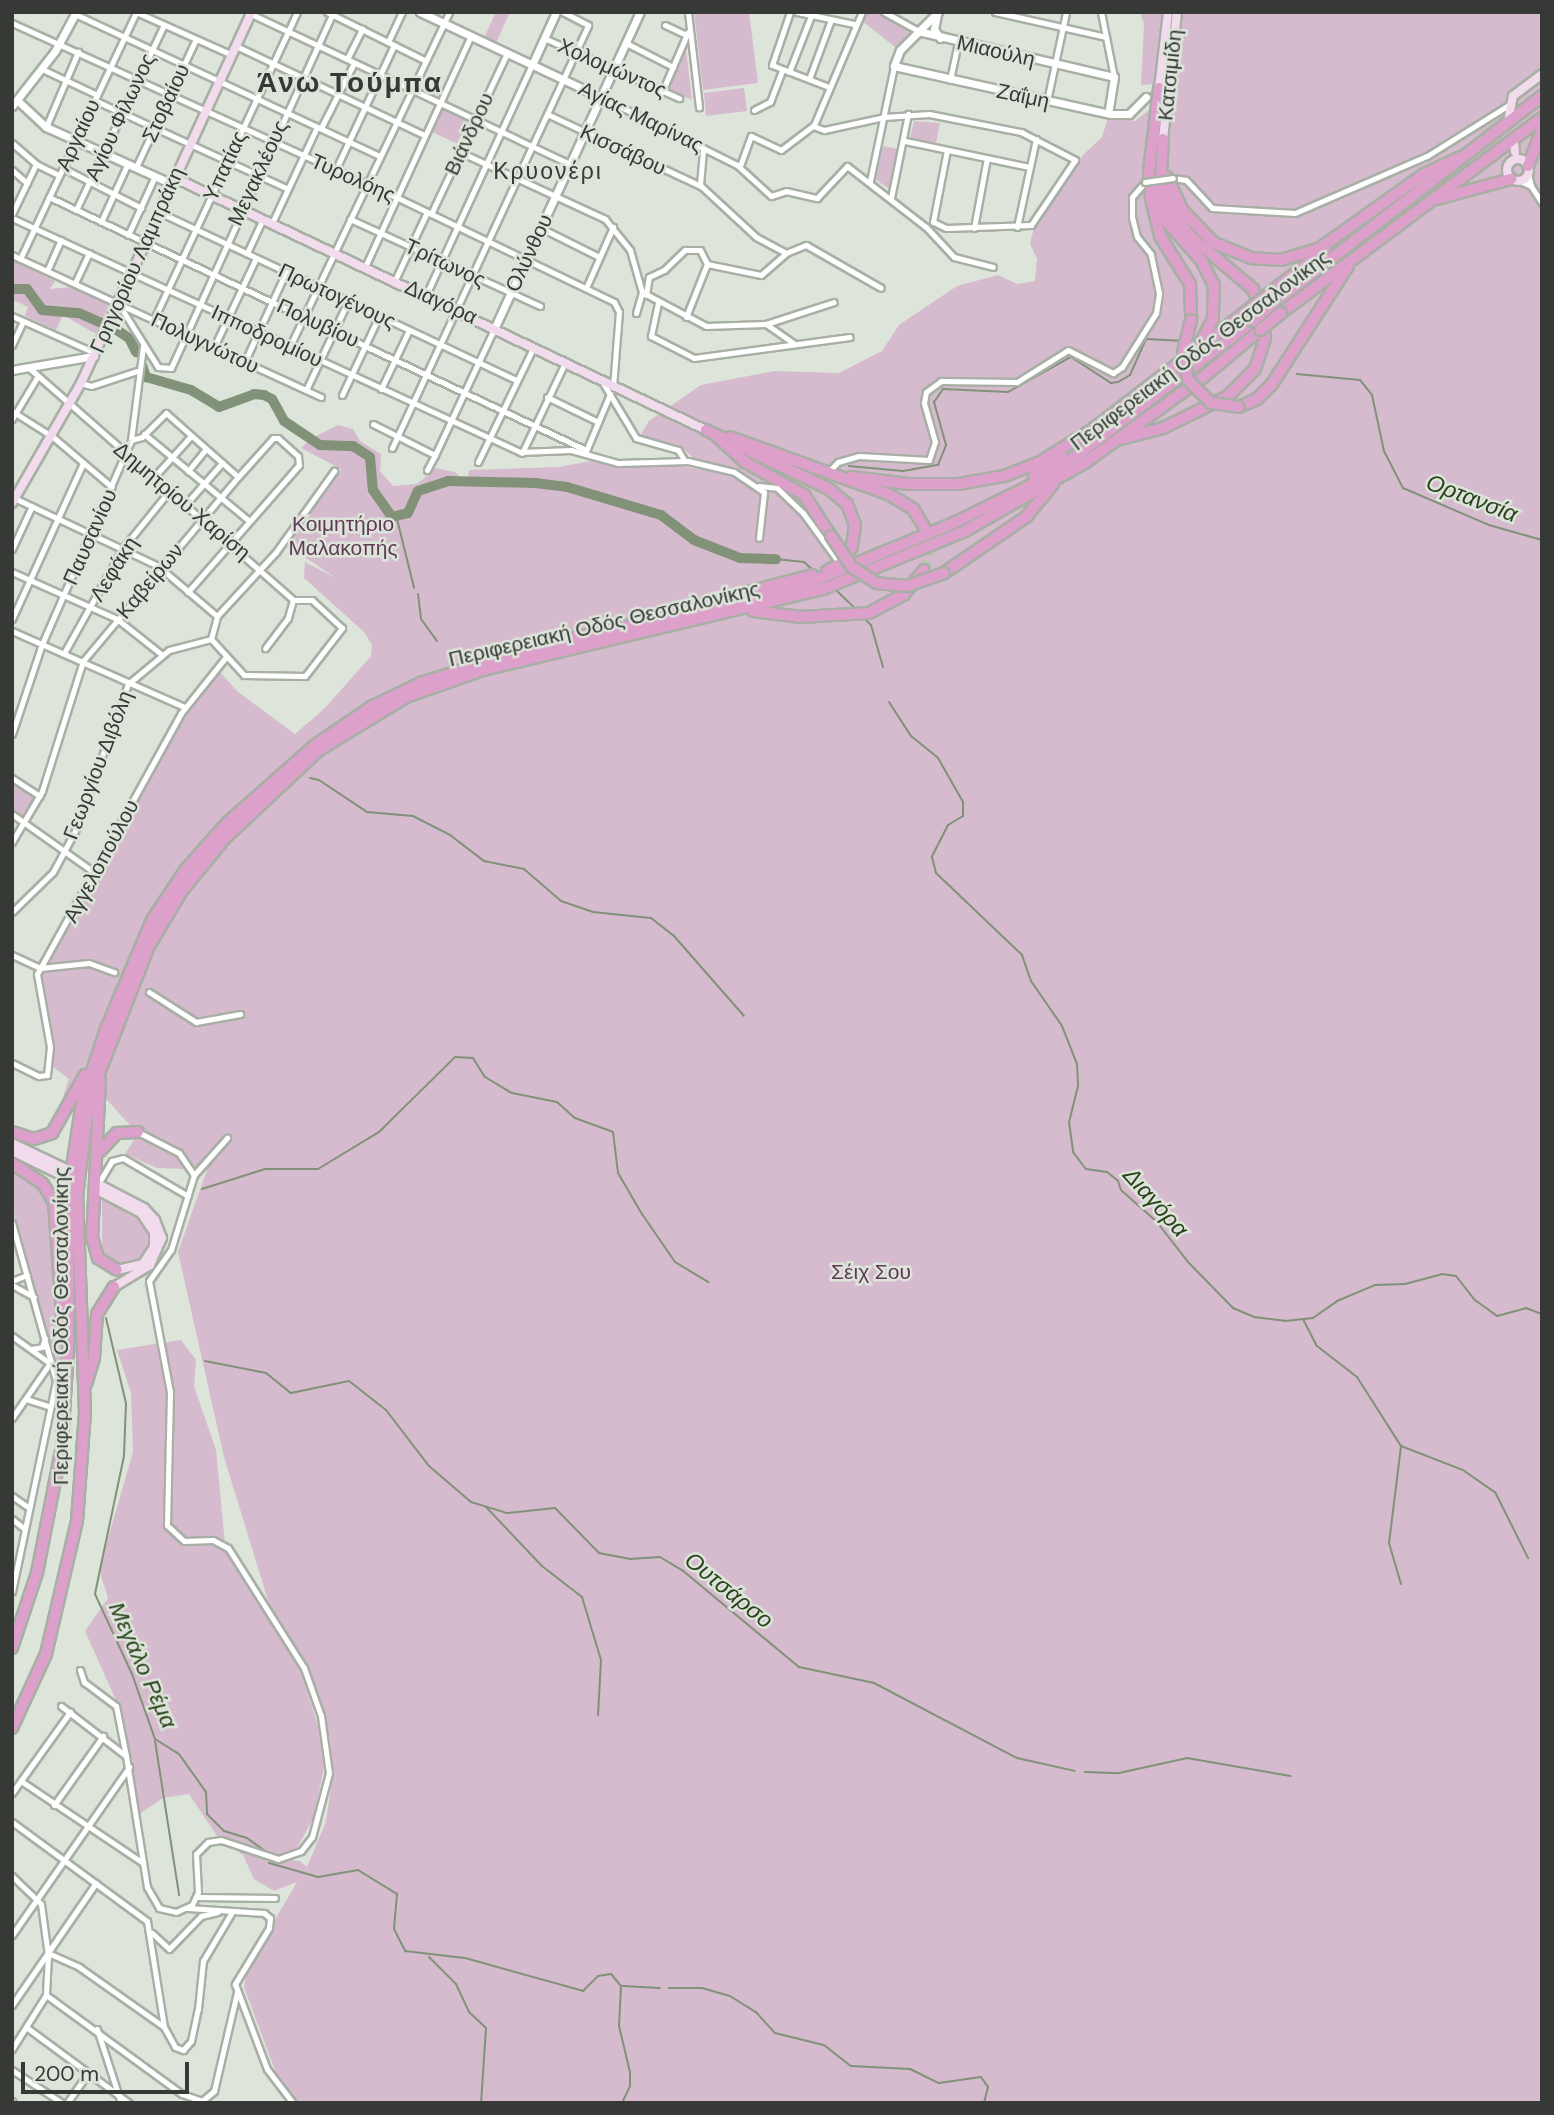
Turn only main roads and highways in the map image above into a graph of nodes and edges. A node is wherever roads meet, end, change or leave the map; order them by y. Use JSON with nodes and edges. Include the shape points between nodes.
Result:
{"nodes":[{"id":1,"x":1168,"y":12,"type":"edge"},
{"id":2,"x":1177,"y":12,"type":"edge"},
{"id":3,"x":252,"y":13,"type":"edge"},
{"id":4,"x":1542,"y":74,"type":"edge"},
{"id":5,"x":1159,"y":88,"type":"joint"},
{"id":6,"x":1542,"y":96,"type":"edge"},
{"id":7,"x":1509,"y":116,"type":"dead end"},
{"id":8,"x":1542,"y":118,"type":"edge"},
{"id":9,"x":1542,"y":129,"type":"edge"},
{"id":10,"x":1163,"y":139,"type":"junction"},
{"id":11,"x":1514,"y":142,"type":"dead end"},
{"id":12,"x":1153,"y":145,"type":"junction"},
{"id":13,"x":1463,"y":156,"type":"junction"},
{"id":14,"x":1523,"y":163,"type":"junction"},
{"id":15,"x":1516,"y":180,"type":"junction"},
{"id":16,"x":173,"y":181,"type":"junction"},
{"id":17,"x":1430,"y":201,"type":"junction"},
{"id":18,"x":1341,"y":235,"type":"junction"},
{"id":19,"x":1353,"y":258,"type":"junction"},
{"id":20,"x":1192,"y":354,"type":"junction"},
{"id":21,"x":706,"y":430,"type":"junction"},
{"id":22,"x":719,"y":438,"type":"junction"},
{"id":23,"x":1117,"y":440,"type":"junction"},
{"id":24,"x":1068,"y":447,"type":"junction"},
{"id":25,"x":851,"y":477,"type":"junction"},
{"id":26,"x":1055,"y":482,"type":"junction"},
{"id":27,"x":1009,"y":494,"type":"junction"},
{"id":28,"x":13,"y":500,"type":"edge"},
{"id":29,"x":927,"y":531,"type":"tunnel mouth"},
{"id":30,"x":836,"y":569,"type":"junction"},
{"id":31,"x":924,"y":570,"type":"tunnel mouth"},
{"id":32,"x":816,"y":582,"type":"junction"},
{"id":33,"x":747,"y":610,"type":"junction"},
{"id":34,"x":101,"y":1043,"type":"junction"},
{"id":35,"x":100,"y":1071,"type":"junction"},
{"id":36,"x":12,"y":1132,"type":"edge"},
{"id":37,"x":138,"y":1132,"type":"road end"},
{"id":38,"x":12,"y":1143,"type":"edge"},
{"id":39,"x":12,"y":1151,"type":"edge"},
{"id":40,"x":97,"y":1158,"type":"junction"},
{"id":41,"x":12,"y":1163,"type":"edge"},
{"id":42,"x":117,"y":1270,"type":"joint"},
{"id":43,"x":114,"y":1287,"type":"joint"},
{"id":44,"x":68,"y":1349,"type":"junction"},
{"id":45,"x":84,"y":1391,"type":"junction"},
{"id":46,"x":12,"y":1648,"type":"edge"},
{"id":47,"x":12,"y":1728,"type":"edge"}],
"edges":[{"from":1,"to":5,"type":"main road","name":"Κατσιμίδη"},
{"from":2,"to":10,"type":"main road","name":"Κατσιμίδη"},
{"from":3,"to":16,"type":"main road","name":"Γρηγορίου Λαμπράκη"},
{"from":4,"to":7,"type":"main road","via":[[1513,96]]},
{"from":5,"to":12,"type":"highway"},
{"from":6,"to":13,"type":"highway","name":"Περιφερειακή Οδός Θεσσαλονίκης"},
{"from":8,"to":17,"type":"highway","name":"Περιφερειακή Οδός Θεσσαλονίκης"},
{"from":9,"to":14,"type":"highway"},
{"from":10,"to":18,"type":"highway","via":[[1174,197],[1199,230],[1224,248],[1257,260],[1288,260],[1307,255]]},
{"from":10,"to":23,"type":"highway","via":[[1161,176],[1171,209],[1190,236],[1255,292],[1264,318],[1263,349],[1249,378],[1228,396],[1163,429]]},
{"from":11,"to":14,"type":"main road"},
{"from":12,"to":19,"type":"highway","bridge":true,"via":[[1149,171],[1152,209],[1163,241],[1188,280],[1191,320],[1183,352],[1188,380],[1211,403],[1239,407],[1257,399],[1272,384]]},
{"from":12,"to":20,"type":"highway","via":[[1154,183],[1162,210],[1205,266],[1215,290],[1212,324]]},
{"from":13,"to":18,"type":"highway","via":[[1437,167]]},
{"from":13,"to":27,"type":"highway","name":"Περιφερειακή Οδός Θεσσαλονίκης","bridge":true,"via":[[1115,429],[1029,486]]},
{"from":14,"to":15,"type":"main road"},
{"from":14,"to":15,"type":"main road","via":[[1511,161],[1506,172]]},
{"from":15,"to":17,"type":"highway"},
{"from":16,"to":21,"type":"main road","name":"Διαγόρα","via":[[395,280],[602,380],[612,390]]},
{"from":16,"to":28,"type":"main road","name":"Γρηγορίου Λαμπράκη","via":[[81,383]]},
{"from":17,"to":19,"type":"highway","name":"Περιφερειακή Οδός Θεσσαλονίκης"},
{"from":18,"to":20,"type":"highway","bridge":true},
{"from":19,"to":23,"type":"highway","name":"Περιφερειακή Οδός Θεσσαλονίκης","bridge":true},
{"from":20,"to":24,"type":"highway"},
{"from":21,"to":22,"type":"highway"},
{"from":21,"to":25,"type":"highway"},
{"from":22,"to":26,"type":"highway","bridge":true,"via":[[745,462],[804,495],[852,567],[877,583],[907,586],[944,573],[1026,517]]},
{"from":22,"to":30,"type":"highway","via":[[843,500],[855,533]]},
{"from":23,"to":26,"type":"highway","name":"Περιφερειακή Οδός Θεσσαλονίκης"},
{"from":24,"to":25,"type":"highway","via":[[1018,471],[969,483],[923,485]]},
{"from":24,"to":27,"type":"highway"},
{"from":25,"to":29,"type":"highway","via":[[905,503]]},
{"from":26,"to":32,"type":"highway","name":"Περιφερειακή Οδός Θεσσαλονίκης","via":[[942,542],[844,582]]},
{"from":27,"to":30,"type":"highway","name":"Περιφερειακή Οδός Θεσσαλονίκης"},
{"from":30,"to":32,"type":"highway","name":"Περιφερειακή Οδός Θεσσαλονίκης"},
{"from":31,"to":33,"type":"highway","via":[[904,594],[869,613],[801,617]]},
{"from":32,"to":33,"type":"highway","name":"Περιφερειακή Οδός Θεσσαλονίκης"},
{"from":32,"to":34,"type":"highway","name":"Περιφερειακή Οδός Θεσσαλονίκης","via":[[523,650],[423,682],[371,707],[299,757],[227,822],[172,888],[137,950]]},
{"from":33,"to":35,"type":"highway","name":"Περιφερειακή Οδός Θεσσαλονίκης","via":[[466,675],[390,705],[319,750],[224,839],[181,892],[137,973]]},
{"from":34,"to":36,"type":"highway","via":[[57,1129],[36,1139]]},
{"from":34,"to":44,"type":"highway","name":"Περιφερειακή Οδός Θεσσαλονίκης","via":[[82,1102],[70,1168]]},
{"from":35,"to":40,"type":"highway"},
{"from":35,"to":45,"type":"highway","name":"Περιφερειακή Οδός Θεσσαλονίκης","via":[[86,1122],[77,1197]]},
{"from":37,"to":40,"type":"highway","via":[[111,1136]]},
{"from":38,"to":39,"type":"main road","via":[[67,1174]]},
{"from":40,"to":42,"type":"highway","via":[[93,1248],[103,1263]]},
{"from":41,"to":44,"type":"highway","via":[[43,1184],[53,1199]]},
{"from":42,"to":43,"type":"main road","via":[[143,1264],[154,1247],[154,1232],[141,1213],[97,1187],[145,1208],[159,1227],[160,1250],[140,1273]]},
{"from":43,"to":45,"type":"highway","via":[[97,1314],[94,1358]]},
{"from":44,"to":46,"type":"highway","name":"Περιφερειακή Οδός Θεσσαλονίκης","via":[[54,1494],[37,1573]]},
{"from":45,"to":47,"type":"highway","name":"Περιφερειακή Οδός Θεσσαλονίκης","via":[[79,1507],[66,1580],[39,1675]]}]}
